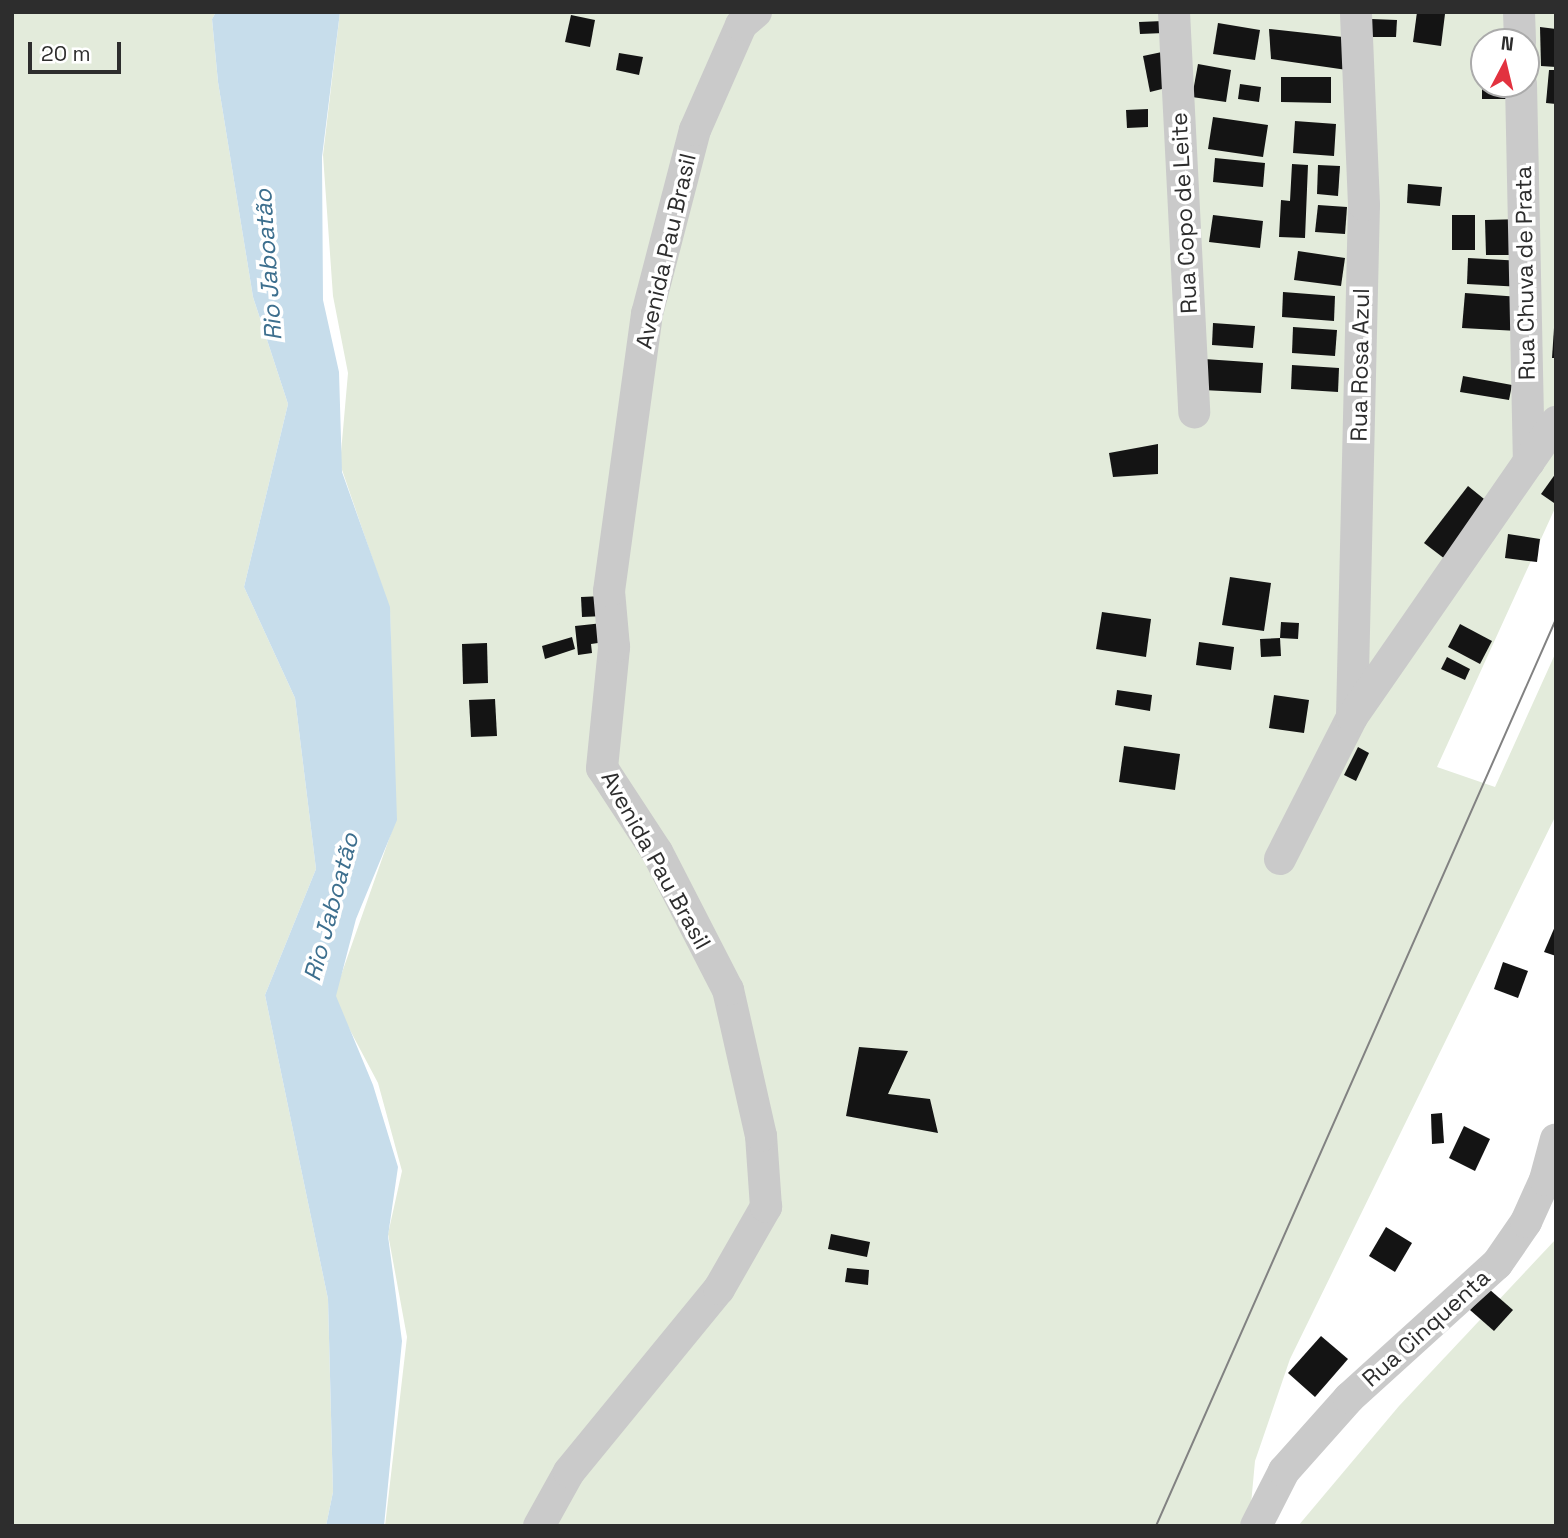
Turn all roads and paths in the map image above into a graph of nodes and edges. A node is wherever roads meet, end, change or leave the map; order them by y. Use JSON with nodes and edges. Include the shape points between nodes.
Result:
{"nodes":[{"id":1,"x":756,"y":12,"type":"edge"},
{"id":2,"x":1174,"y":12,"type":"edge"},
{"id":3,"x":1356,"y":12,"type":"edge"},
{"id":4,"x":1521,"y":98,"type":"edge"},
{"id":5,"x":1194,"y":413,"type":"dead end"},
{"id":6,"x":1556,"y":422,"type":"edge"},
{"id":7,"x":1529,"y":462,"type":"junction"},
{"id":8,"x":1352,"y":717,"type":"junction"},
{"id":9,"x":1280,"y":859,"type":"dead end"},
{"id":10,"x":1556,"y":1139,"type":"edge"},
{"id":11,"x":1262,"y":1513,"type":"edge"},
{"id":12,"x":539,"y":1526,"type":"edge"}],
"edges":[{"from":1,"to":12,"type":"street","name":"Avenida Pau Brasil","via":[[741,25],[695,130],[647,314],[609,591],[614,648],[602,768],[657,852],[728,990],[761,1136],[766,1207],[719,1289],[569,1472]]},
{"from":2,"to":5,"type":"street","name":"Rua Copo de Leite"},
{"from":3,"to":8,"type":"street","name":"Rua Rosa Azul","via":[[1364,205]]},
{"from":4,"to":7,"type":"street","name":"Rua Chuva de Prata"},
{"from":6,"to":7,"type":"street"},
{"from":7,"to":8,"type":"street"},
{"from":8,"to":9,"type":"street"},
{"from":10,"to":11,"type":"street","name":"Rua Cinquenta","via":[[1526,1223],[1497,1264],[1349,1398],[1284,1471]]}]}
